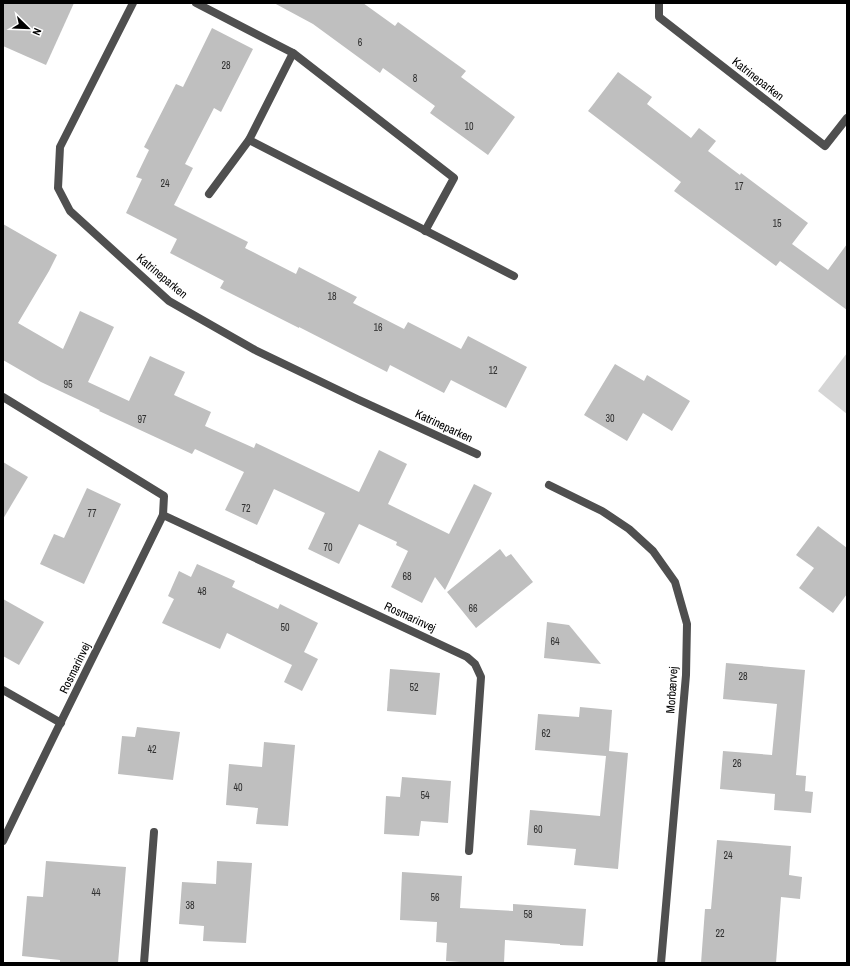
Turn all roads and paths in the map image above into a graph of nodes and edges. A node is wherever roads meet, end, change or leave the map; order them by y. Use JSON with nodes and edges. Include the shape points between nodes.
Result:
{"nodes":[{"id":1,"x":133,"y":3,"type":"edge"},
{"id":2,"x":196,"y":3,"type":"edge"},
{"id":3,"x":659,"y":3,"type":"edge"},
{"id":4,"x":293,"y":53,"type":"junction"},
{"id":5,"x":847,"y":118,"type":"edge"},
{"id":6,"x":249,"y":140,"type":"junction"},
{"id":7,"x":210,"y":194,"type":"dead end"},
{"id":8,"x":425,"y":231,"type":"junction"},
{"id":9,"x":514,"y":276,"type":"dead end"},
{"id":10,"x":3,"y":398,"type":"edge"},
{"id":11,"x":477,"y":454,"type":"dead end"},
{"id":12,"x":549,"y":485,"type":"dead end"},
{"id":13,"x":163,"y":515,"type":"junction"},
{"id":14,"x":3,"y":690,"type":"edge"},
{"id":15,"x":61,"y":723,"type":"junction"},
{"id":16,"x":154,"y":832,"type":"dead end"},
{"id":17,"x":3,"y":841,"type":"edge"},
{"id":18,"x":469,"y":851,"type":"dead end"},
{"id":19,"x":144,"y":963,"type":"edge"},
{"id":20,"x":661,"y":963,"type":"edge"}],
"edges":[{"from":1,"to":11,"type":"street","name":"Katrineparken","via":[[60,146],[58,188],[70,211],[170,300],[255,350]]},
{"from":2,"to":4,"type":"street"},
{"from":3,"to":5,"type":"street","name":"Katrineparken","via":[[659,17],[825,146]]},
{"from":4,"to":6,"type":"street"},
{"from":4,"to":8,"type":"street","via":[[454,178]]},
{"from":6,"to":7,"type":"street"},
{"from":6,"to":8,"type":"street"},
{"from":8,"to":9,"type":"street"},
{"from":10,"to":13,"type":"street","name":"Rosmarinvej","via":[[164,496]]},
{"from":12,"to":20,"type":"street","name":"Morbærvej","via":[[602,511],[629,529],[653,551],[675,582],[687,624],[686,675]]},
{"from":13,"to":15,"type":"street","name":"Rosmarinvej"},
{"from":13,"to":18,"type":"street","name":"Rosmarinvej","via":[[460,653],[475,664],[481,677]]},
{"from":14,"to":15,"type":"street"},
{"from":15,"to":17,"type":"street","name":"Rosmarinvej"},
{"from":16,"to":19,"type":"street"}]}
